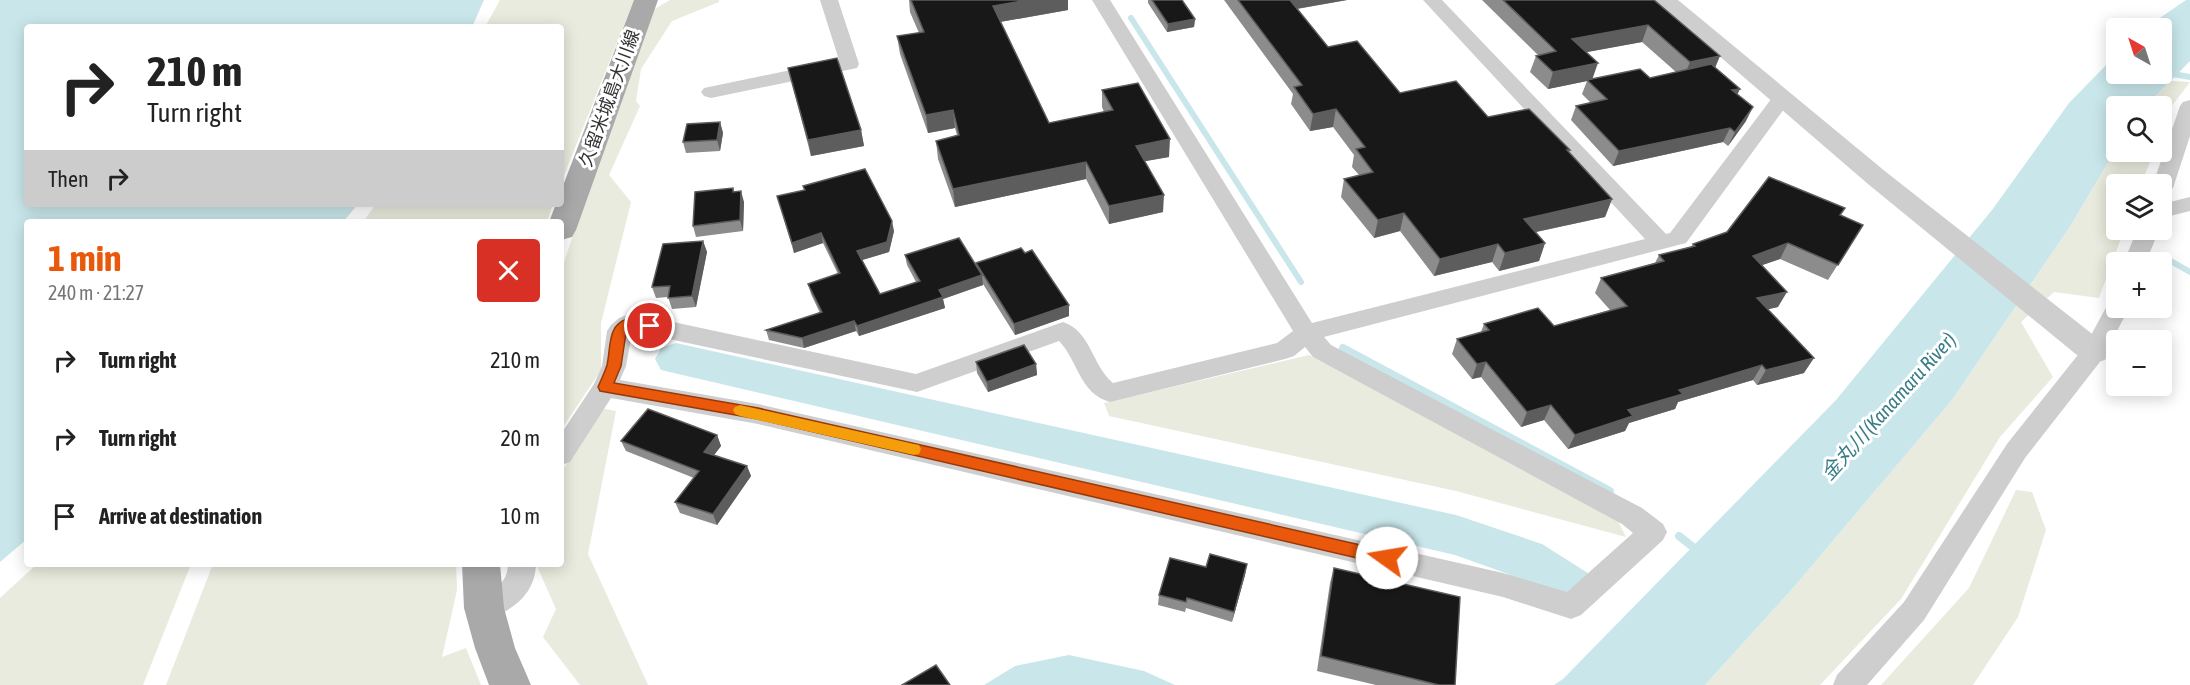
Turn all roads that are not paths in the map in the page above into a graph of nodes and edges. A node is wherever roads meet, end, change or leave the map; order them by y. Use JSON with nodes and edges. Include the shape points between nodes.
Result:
{"nodes":[{"id":1,"x":646,"y":0,"type":"edge"},
{"id":2,"x":829,"y":0,"type":"edge"},
{"id":3,"x":1101,"y":0,"type":"edge"},
{"id":4,"x":1432,"y":0,"type":"edge"},
{"id":5,"x":1665,"y":0,"type":"edge"},
{"id":6,"x":711,"y":92,"type":"dead end"},
{"id":7,"x":1782,"y":98,"type":"junction"},
{"id":8,"x":2190,"y":106,"type":"edge"},
{"id":9,"x":2167,"y":174,"type":"edge"},
{"id":10,"x":2190,"y":204,"type":"edge"},
{"id":11,"x":2172,"y":208,"type":"edge"},
{"id":12,"x":564,"y":222,"type":"edge"},
{"id":13,"x":1661,"y":242,"type":"junction"},
{"id":14,"x":2112,"y":318,"type":"edge"},
{"id":15,"x":1306,"y":333,"type":"junction"},
{"id":16,"x":2094,"y":352,"type":"junction"},
{"id":17,"x":605,"y":387,"type":"junction"},
{"id":18,"x":564,"y":450,"type":"edge"},
{"id":19,"x":481,"y":567,"type":"edge"},
{"id":20,"x":522,"y":567,"type":"edge"},
{"id":21,"x":484,"y":608,"type":"junction"},
{"id":22,"x":510,"y":685,"type":"edge"},
{"id":23,"x":1848,"y":685,"type":"edge"}],
"edges":[{"from":1,"to":12,"type":"main road","name":"久留米城島大川線"},
{"from":2,"to":6,"type":"street","via":[[850,64]]},
{"from":3,"to":15,"type":"street"},
{"from":4,"to":13,"type":"street"},
{"from":5,"to":7,"type":"street"},
{"from":7,"to":13,"type":"street","via":[[1678,238]]},
{"from":7,"to":16,"type":"street"},
{"from":8,"to":9,"type":"street"},
{"from":10,"to":11,"type":"street"},
{"from":13,"to":15,"type":"street"},
{"from":14,"to":16,"type":"street"},
{"from":15,"to":17,"type":"street","via":[[1285,350],[1110,393],[1099,388],[1074,338],[1063,331],[917,383],[627,324],[619,331],[614,366]]},
{"from":15,"to":17,"type":"street","via":[[1322,351],[1632,516],[1653,532],[1571,606],[1503,585],[758,414]]},
{"from":16,"to":23,"type":"street","via":[[2016,451],[1914,611]]},
{"from":17,"to":18,"type":"street"},
{"from":19,"to":21,"type":"main road"},
{"from":20,"to":21,"type":"street","via":[[517,586],[509,596]]},
{"from":21,"to":22,"type":"main road"}]}
